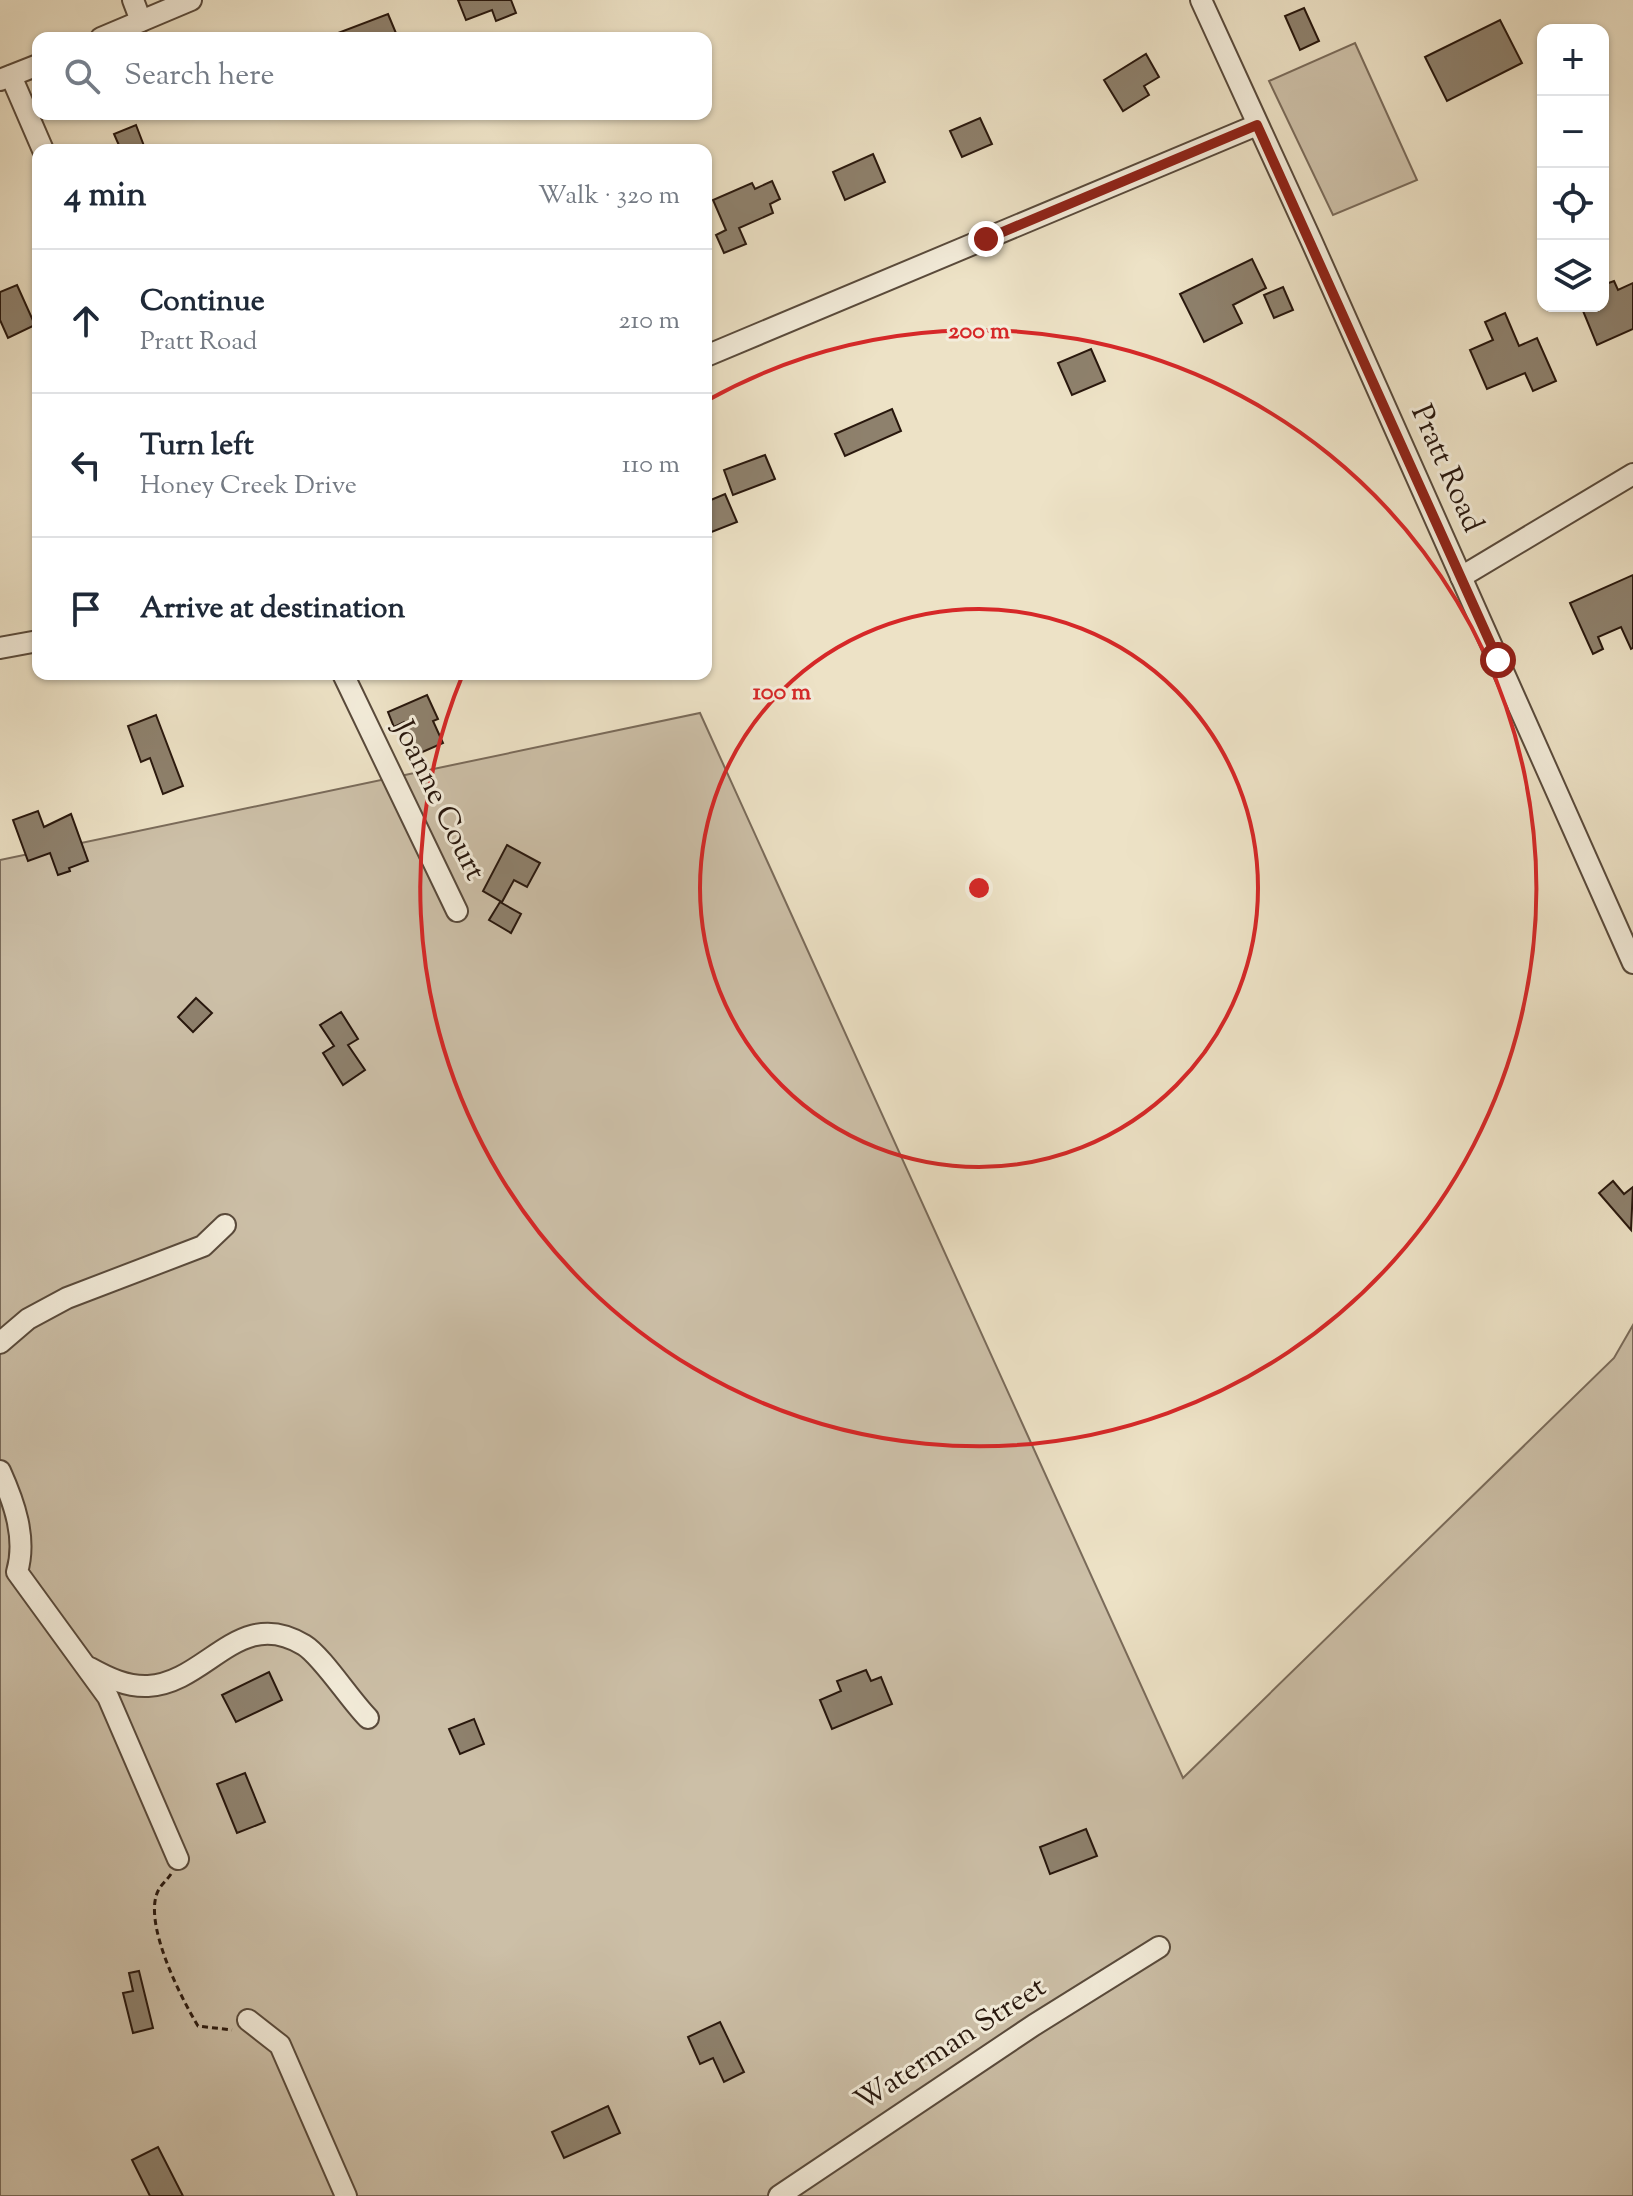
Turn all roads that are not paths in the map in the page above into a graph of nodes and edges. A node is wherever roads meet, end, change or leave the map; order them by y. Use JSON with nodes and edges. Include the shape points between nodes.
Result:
{"nodes":[{"id":1,"x":133,"y":0,"type":"edge"},
{"id":2,"x":191,"y":0,"type":"edge"},
{"id":3,"x":1201,"y":0,"type":"edge"},
{"id":4,"x":141,"y":21,"type":"junction"},
{"id":5,"x":115,"y":32,"type":"edge"},
{"id":6,"x":32,"y":67,"type":"edge"},
{"id":7,"x":5,"y":78,"type":"edge"},
{"id":8,"x":1257,"y":125,"type":"junction"},
{"id":9,"x":40,"y":144,"type":"edge"},
{"id":10,"x":712,"y":353,"type":"edge"},
{"id":11,"x":1633,"y":474,"type":"edge"},
{"id":12,"x":1461,"y":577,"type":"junction"},
{"id":13,"x":32,"y":642,"type":"edge"},
{"id":14,"x":0,"y":648,"type":"edge"},
{"id":15,"x":346,"y":680,"type":"edge"},
{"id":16,"x":457,"y":911,"type":"dead end"},
{"id":17,"x":1633,"y":963,"type":"edge"},
{"id":18,"x":225,"y":1225,"type":"dead end"},
{"id":19,"x":2,"y":1341,"type":"edge"},
{"id":20,"x":0,"y":1471,"type":"edge"},
{"id":21,"x":8,"y":1576,"type":"edge"},
{"id":22,"x":85,"y":1666,"type":"junction"},
{"id":23,"x":368,"y":1718,"type":"dead end"},
{"id":24,"x":178,"y":1859,"type":"road end"},
{"id":25,"x":1159,"y":1947,"type":"dead end"},
{"id":26,"x":254,"y":2025,"type":"road end"},
{"id":27,"x":346,"y":2196,"type":"edge"},
{"id":28,"x":779,"y":2196,"type":"edge"}],
"edges":[{"from":1,"to":4,"type":"street"},
{"from":2,"to":4,"type":"street"},
{"from":3,"to":8,"type":"street","name":"Pratt Road"},
{"from":4,"to":5,"type":"street"},
{"from":6,"to":7,"type":"street"},
{"from":7,"to":9,"type":"street"},
{"from":8,"to":10,"type":"street"},
{"from":8,"to":12,"type":"street","name":"Pratt Road"},
{"from":11,"to":12,"type":"street"},
{"from":12,"to":17,"type":"street","name":"Pratt Road"},
{"from":13,"to":14,"type":"street"},
{"from":15,"to":16,"type":"street","name":"Joanne Court"},
{"from":18,"to":19,"type":"street","via":[[203,1246],[67,1298],[28,1319]]},
{"from":20,"to":21,"type":"street","via":[[20,1534],[21,1558]]},
{"from":21,"to":22,"type":"street"},
{"from":22,"to":23,"type":"street","via":[[124,1684],[154,1685],[176,1680],[240,1639],[260,1632],[282,1634],[306,1646]]},
{"from":22,"to":24,"type":"street","via":[[119,1718]]},
{"from":25,"to":28,"type":"street","name":"Waterman Street"},
{"from":26,"to":27,"type":"street","via":[[280,2045]]}]}
